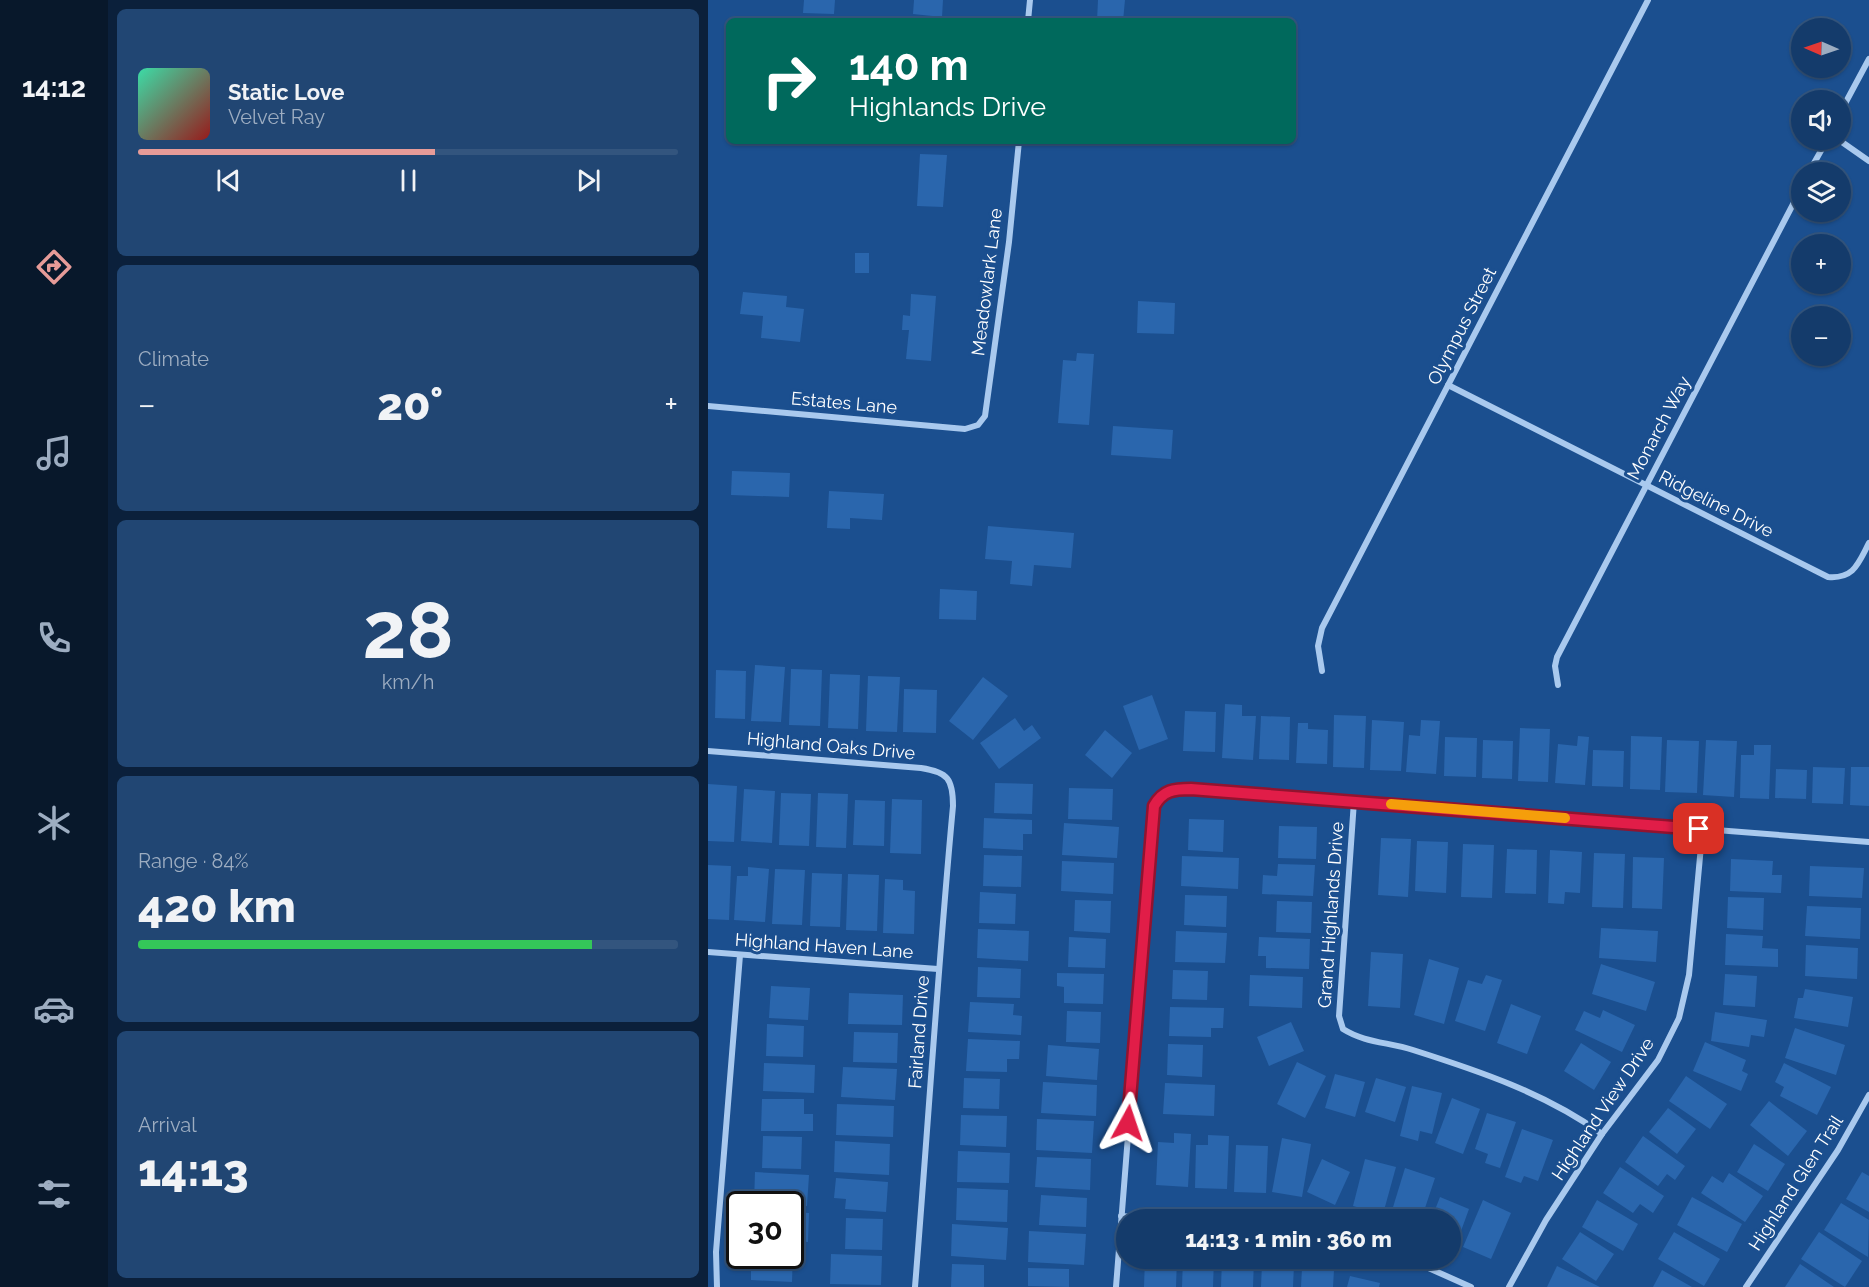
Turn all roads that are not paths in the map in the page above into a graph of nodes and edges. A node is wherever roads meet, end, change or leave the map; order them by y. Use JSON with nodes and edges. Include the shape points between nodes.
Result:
{"nodes":[{"id":1,"x":1030,"y":0,"type":"edge"},
{"id":2,"x":1648,"y":0,"type":"edge"},
{"id":3,"x":1028,"y":18,"type":"edge"},
{"id":4,"x":1869,"y":59,"type":"edge"},
{"id":5,"x":1851,"y":93,"type":"edge"},
{"id":6,"x":1019,"y":144,"type":"edge"},
{"id":7,"x":1851,"y":148,"type":"edge"},
{"id":8,"x":1869,"y":161,"type":"edge"},
{"id":9,"x":1791,"y":208,"type":"edge"},
{"id":10,"x":1448,"y":384,"type":"junction"},
{"id":11,"x":708,"y":406,"type":"edge"},
{"id":12,"x":978,"y":425,"type":"joint"},
{"id":13,"x":1646,"y":485,"type":"junction"},
{"id":14,"x":1869,"y":543,"type":"edge"},
{"id":15,"x":1322,"y":671,"type":"dead end"},
{"id":16,"x":1558,"y":685,"type":"dead end"},
{"id":17,"x":708,"y":751,"type":"edge"},
{"id":18,"x":949,"y":779,"type":"joint"},
{"id":19,"x":1354,"y":801,"type":"junction"},
{"id":20,"x":1699,"y":829,"type":"junction"},
{"id":21,"x":1869,"y":842,"type":"edge"},
{"id":22,"x":708,"y":952,"type":"edge"},
{"id":23,"x":740,"y":955,"type":"junction"},
{"id":24,"x":938,"y":969,"type":"junction"},
{"id":25,"x":1869,"y":1095,"type":"edge"},
{"id":26,"x":1602,"y":1134,"type":"junction"},
{"id":27,"x":1122,"y":1209,"type":"edge"},
{"id":28,"x":1117,"y":1269,"type":"edge"},
{"id":29,"x":1431,"y":1269,"type":"edge"},
{"id":30,"x":717,"y":1287,"type":"edge"},
{"id":31,"x":915,"y":1287,"type":"edge"},
{"id":32,"x":1116,"y":1287,"type":"edge"},
{"id":33,"x":1471,"y":1287,"type":"edge"},
{"id":34,"x":1509,"y":1287,"type":"edge"},
{"id":35,"x":1746,"y":1287,"type":"edge"}],
"edges":[{"from":1,"to":3,"type":"street"},
{"from":2,"to":10,"type":"street","name":"Olympus Street"},
{"from":4,"to":5,"type":"street"},
{"from":6,"to":12,"type":"street","name":"Meadowlark Lane","via":[[985,416]]},
{"from":7,"to":8,"type":"street"},
{"from":9,"to":13,"type":"street","name":"Monarch Way"},
{"from":10,"to":13,"type":"street","name":"Ridgeline Drive"},
{"from":10,"to":15,"type":"street","name":"Olympus Street","via":[[1322,628],[1318,646]]},
{"from":11,"to":12,"type":"street","name":"Estates Lane","via":[[965,429]]},
{"from":13,"to":14,"type":"street","name":"Ridgeline Drive","via":[[1828,577],[1845,576],[1858,565]]},
{"from":13,"to":16,"type":"street","name":"Monarch Way","via":[[1557,657]]},
{"from":17,"to":18,"type":"street","name":"Highland Oaks Drive","via":[[921,768],[937,771]]},
{"from":18,"to":24,"type":"street","name":"Fairland Drive","via":[[953,806]]},
{"from":19,"to":20,"type":"street"},
{"from":19,"to":26,"type":"street","name":"Grand Highlands Drive","via":[[1339,1016],[1343,1029],[1356,1037],[1408,1048],[1477,1071],[1557,1105]]},
{"from":19,"to":27,"type":"street","via":[[1191,789],[1170,790],[1154,806]]},
{"from":20,"to":21,"type":"street"},
{"from":20,"to":26,"type":"street","name":"Highland View Drive","via":[[1701,846],[1689,975],[1679,1018],[1658,1060]]},
{"from":22,"to":23,"type":"street","name":"Highland Haven Lane"},
{"from":23,"to":24,"type":"street","name":"Highland Haven Lane"},
{"from":23,"to":30,"type":"street","via":[[716,1252]]},
{"from":24,"to":31,"type":"street","name":"Fairland Drive"},
{"from":25,"to":35,"type":"street","name":"Highland Glen Trail","via":[[1838,1150]]},
{"from":26,"to":34,"type":"street","name":"Highland View Drive","via":[[1546,1220]]},
{"from":28,"to":32,"type":"street"},
{"from":29,"to":33,"type":"street"}]}
